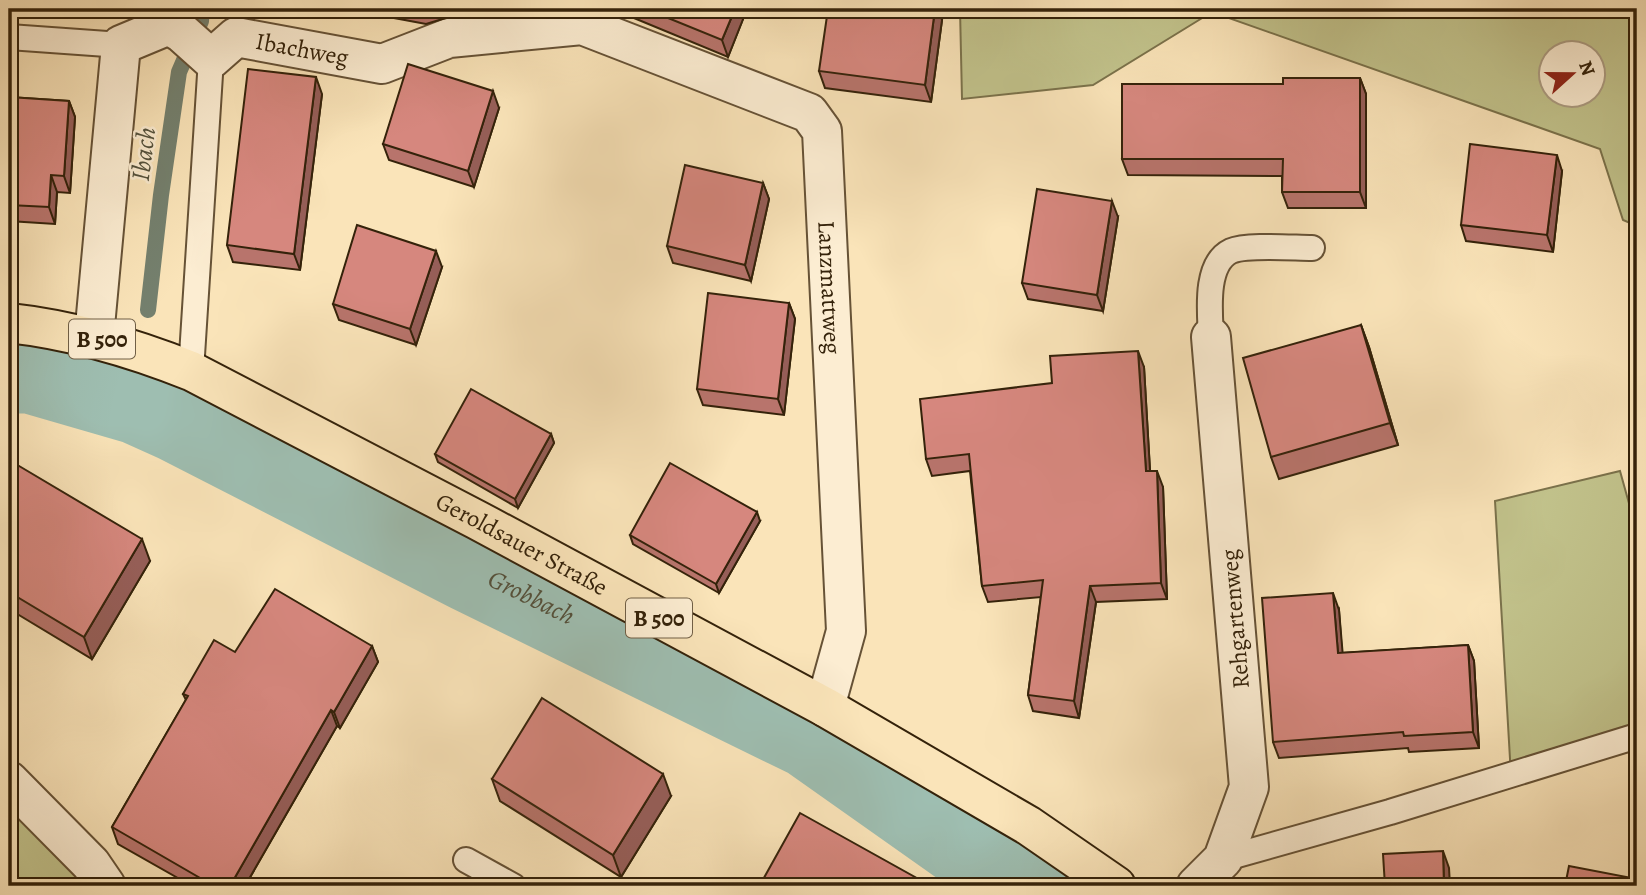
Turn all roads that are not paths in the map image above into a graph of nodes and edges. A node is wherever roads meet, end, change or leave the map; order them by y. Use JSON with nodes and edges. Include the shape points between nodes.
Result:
{"nodes":[{"id":1,"x":582,"y":25,"type":"joint"},
{"id":2,"x":187,"y":35,"type":"edge"},
{"id":3,"x":9,"y":37,"type":"edge"},
{"id":4,"x":121,"y":46,"type":"junction"},
{"id":5,"x":1312,"y":248,"type":"dead end"},
{"id":6,"x":9,"y":323,"type":"edge"},
{"id":7,"x":94,"y":337,"type":"junction"},
{"id":8,"x":1211,"y":337,"type":"joint"},
{"id":9,"x":191,"y":370,"type":"junction"},
{"id":10,"x":825,"y":707,"type":"junction"},
{"id":11,"x":1637,"y":736,"type":"edge"},
{"id":12,"x":9,"y":781,"type":"edge"},
{"id":13,"x":1223,"y":859,"type":"junction"},
{"id":14,"x":466,"y":860,"type":"dead end"},
{"id":15,"x":106,"y":886,"type":"edge"},
{"id":16,"x":513,"y":886,"type":"edge"},
{"id":17,"x":1116,"y":886,"type":"edge"},
{"id":18,"x":1196,"y":886,"type":"edge"}],
"edges":[{"from":1,"to":2,"type":"street","name":"Ibachweg","via":[[449,38],[382,64],[236,37]]},
{"from":1,"to":10,"type":"street","name":"Lanzmattweg","via":[[809,113],[822,131],[846,631]]},
{"from":2,"to":4,"type":"street"},
{"from":2,"to":9,"type":"lane"},
{"from":3,"to":4,"type":"lane"},
{"from":4,"to":7,"type":"street"},
{"from":5,"to":8,"type":"lane","via":[[1231,251],[1219,262],[1211,281]]},
{"from":6,"to":7,"type":"main road","name":"Geroldsauer Straße","number":"B 500"},
{"from":7,"to":9,"type":"main road","name":"Geroldsauer Straße","number":"B 500"},
{"from":8,"to":13,"type":"street","name":"Rehgartenweg","via":[[1249,787]]},
{"from":9,"to":10,"type":"main road","name":"Geroldsauer Straße","number":"B 500"},
{"from":10,"to":17,"type":"main road","name":"Geroldsauer Straße","number":"B 500","via":[[1029,826]]},
{"from":11,"to":13,"type":"lane"},
{"from":12,"to":15,"type":"street","via":[[91,864]]},
{"from":13,"to":18,"type":"street","name":"Rehgartenweg"},
{"from":14,"to":16,"type":"lane"}]}
